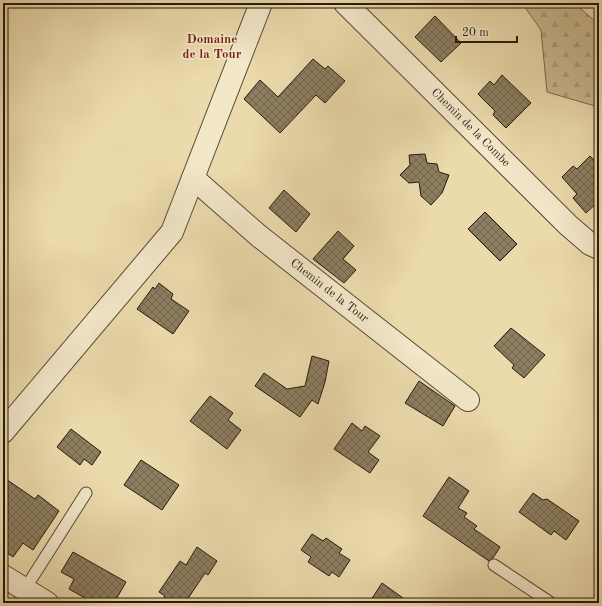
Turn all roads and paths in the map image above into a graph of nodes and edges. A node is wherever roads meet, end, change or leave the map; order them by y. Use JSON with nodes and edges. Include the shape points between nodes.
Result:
{"nodes":[{"id":1,"x":261,"y":3,"type":"edge"},
{"id":2,"x":345,"y":3,"type":"edge"},
{"id":3,"x":193,"y":178,"type":"junction"},
{"id":4,"x":599,"y":248,"type":"edge"},
{"id":5,"x":468,"y":400,"type":"dead end"},
{"id":6,"x":3,"y":432,"type":"edge"},
{"id":7,"x":86,"y":493,"type":"dead end"},
{"id":8,"x":494,"y":565,"type":"dead end"},
{"id":9,"x":3,"y":576,"type":"edge"},
{"id":10,"x":25,"y":589,"type":"junction"},
{"id":11,"x":47,"y":603,"type":"edge"},
{"id":12,"x":552,"y":603,"type":"edge"}],
"edges":[{"from":1,"to":3,"type":"street"},
{"from":2,"to":4,"type":"street","name":"Chemin de la Combe","via":[[568,225],[590,244]]},
{"from":3,"to":5,"type":"street","name":"Chemin de la Tour","via":[[277,250]]},
{"from":3,"to":6,"type":"street","via":[[172,232]]},
{"from":7,"to":10,"type":"lane"},
{"from":8,"to":12,"type":"lane"},
{"from":9,"to":10,"type":"street"},
{"from":10,"to":11,"type":"street"}]}
